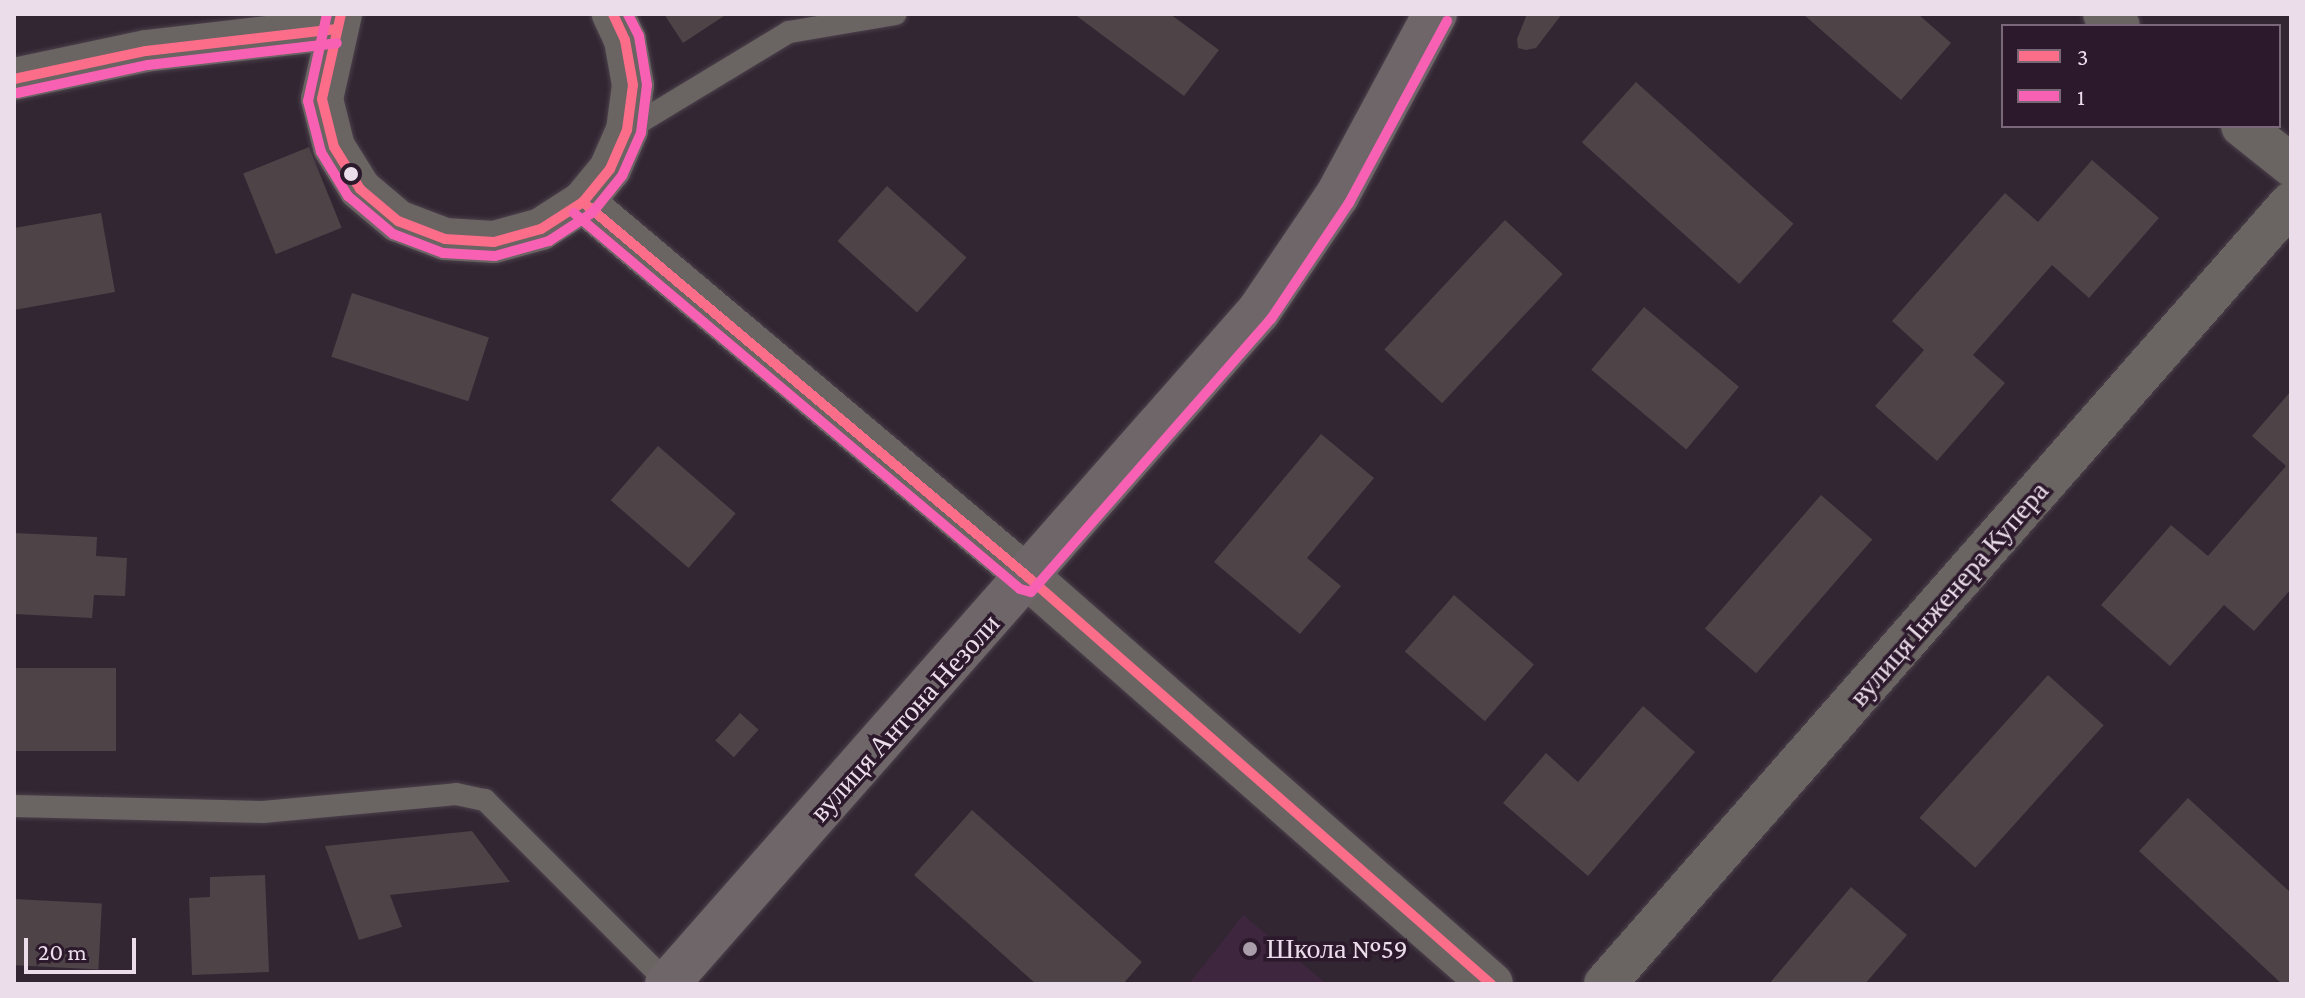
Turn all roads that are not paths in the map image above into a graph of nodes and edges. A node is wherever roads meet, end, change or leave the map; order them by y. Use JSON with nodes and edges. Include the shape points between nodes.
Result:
{"nodes":[{"id":1,"x":613,"y":14,"type":"edge"},
{"id":2,"x":895,"y":14,"type":"edge"},
{"id":3,"x":1435,"y":14,"type":"edge"},
{"id":4,"x":338,"y":22,"type":"edge"},
{"id":5,"x":14,"y":79,"type":"edge"},
{"id":6,"x":2245,"y":128,"type":"edge"},
{"id":7,"x":627,"y":130,"type":"junction"},
{"id":8,"x":2291,"y":165,"type":"edge"},
{"id":9,"x":583,"y":202,"type":"junction"},
{"id":10,"x":2291,"y":203,"type":"edge"},
{"id":11,"x":1029,"y":578,"type":"junction"},
{"id":12,"x":14,"y":806,"type":"edge"},
{"id":13,"x":667,"y":984,"type":"edge"},
{"id":14,"x":1491,"y":984,"type":"edge"},
{"id":15,"x":1605,"y":984,"type":"edge"}],
"edges":[{"from":1,"to":7,"type":"street","via":[[625,40],[633,85]]},
{"from":2,"to":7,"type":"lane","via":[[789,32]]},
{"from":3,"to":11,"type":"main road","name":"вулиця Антона Незоли","via":[[1337,196],[1259,311]]},
{"from":4,"to":5,"type":"street","via":[[146,51]]},
{"from":4,"to":9,"type":"street","via":[[322,99],[334,147],[360,189],[398,221],[445,239],[494,242],[541,229]]},
{"from":6,"to":8,"type":"street"},
{"from":7,"to":9,"type":"street","via":[[610,169]]},
{"from":9,"to":11,"type":"street"},
{"from":10,"to":15,"type":"street","name":"вулиця Інженера Купера"},
{"from":11,"to":13,"type":"main road","name":"вулиця Антона Незоли"},
{"from":11,"to":14,"type":"street"},
{"from":12,"to":13,"type":"lane","via":[[263,812],[456,794],[485,800]]}]}
